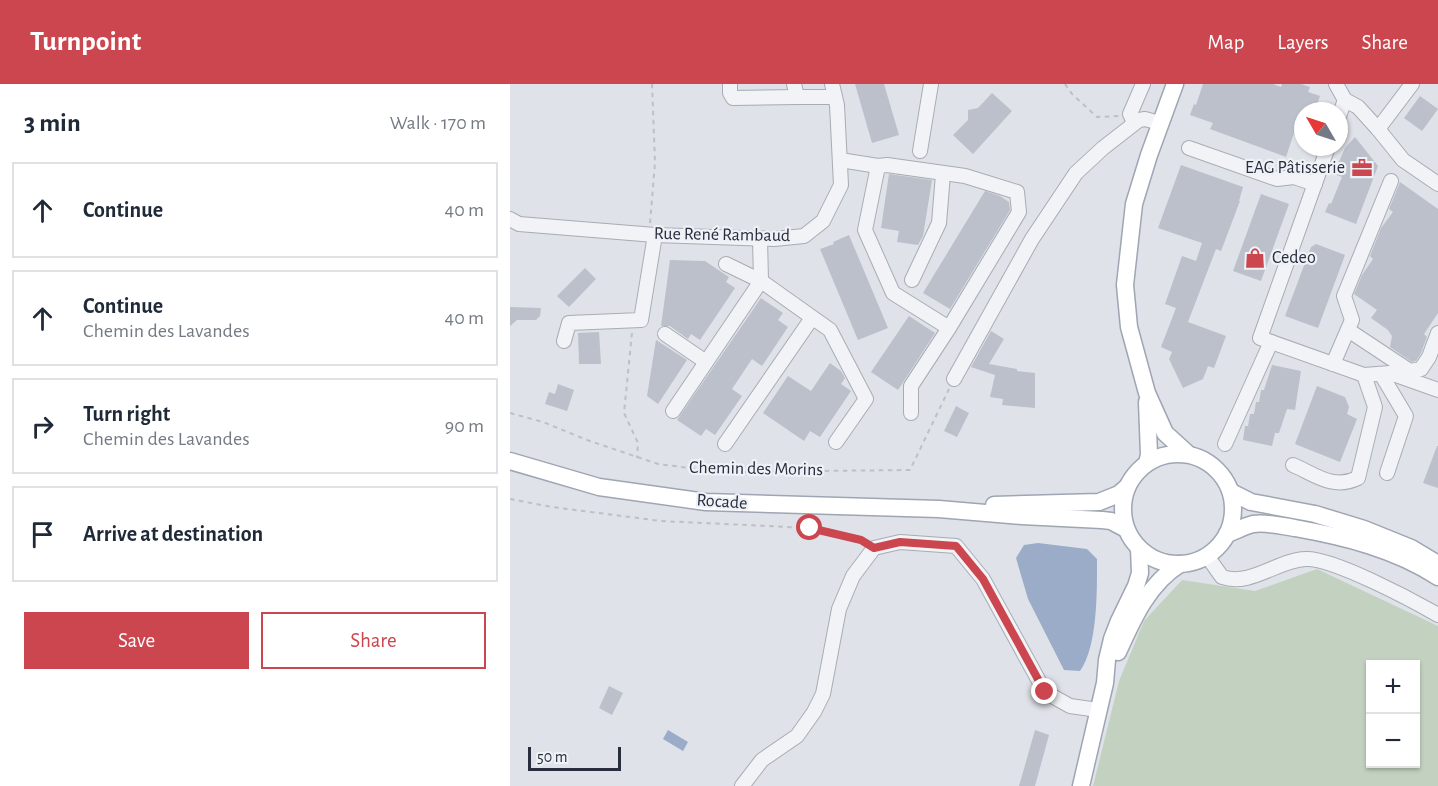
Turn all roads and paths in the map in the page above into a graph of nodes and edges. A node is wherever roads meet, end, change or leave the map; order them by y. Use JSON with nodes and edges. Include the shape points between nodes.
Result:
{"nodes":[{"id":1,"x":652,"y":84,"type":"edge"},
{"id":2,"x":729,"y":84,"type":"edge"},
{"id":3,"x":931,"y":84,"type":"edge"},
{"id":4,"x":1065,"y":84,"type":"edge"},
{"id":5,"x":1143,"y":84,"type":"edge"},
{"id":6,"x":1175,"y":84,"type":"edge"},
{"id":7,"x":1336,"y":84,"type":"edge"},
{"id":8,"x":1412,"y":84,"type":"edge"},
{"id":9,"x":833,"y":90,"type":"edge"},
{"id":10,"x":795,"y":91,"type":"edge"},
{"id":11,"x":1345,"y":100,"type":"joint"},
{"id":12,"x":1132,"y":119,"type":"junction"},
{"id":13,"x":1160,"y":123,"type":"junction"},
{"id":14,"x":1378,"y":129,"type":"junction"},
{"id":15,"x":1188,"y":148,"type":"dead end"},
{"id":16,"x":920,"y":150,"type":"dead end"},
{"id":17,"x":1325,"y":156,"type":"edge"},
{"id":18,"x":840,"y":160,"type":"junction"},
{"id":19,"x":878,"y":166,"type":"junction"},
{"id":20,"x":944,"y":174,"type":"junction"},
{"id":21,"x":1391,"y":181,"type":"dead end"},
{"id":22,"x":1315,"y":184,"type":"junction"},
{"id":23,"x":1438,"y":184,"type":"edge"},
{"id":24,"x":510,"y":219,"type":"edge"},
{"id":25,"x":652,"y":235,"type":"junction"},
{"id":26,"x":760,"y":238,"type":"junction"},
{"id":27,"x":726,"y":264,"type":"dead end"},
{"id":28,"x":912,"y":280,"type":"dead end"},
{"id":29,"x":761,"y":281,"type":"junction"},
{"id":30,"x":812,"y":318,"type":"junction"},
{"id":31,"x":641,"y":320,"type":"junction"},
{"id":32,"x":949,"y":328,"type":"junction"},
{"id":33,"x":1348,"y":330,"type":"junction"},
{"id":34,"x":665,"y":333,"type":"dead end"},
{"id":35,"x":1438,"y":333,"type":"edge"},
{"id":36,"x":564,"y":341,"type":"dead end"},
{"id":37,"x":1271,"y":342,"type":"junction"},
{"id":38,"x":706,"y":362,"type":"junction"},
{"id":39,"x":1333,"y":364,"type":"junction"},
{"id":40,"x":1382,"y":374,"type":"junction"},
{"id":41,"x":1364,"y":375,"type":"junction"},
{"id":42,"x":954,"y":379,"type":"joint"},
{"id":43,"x":1438,"y":390,"type":"edge"},
{"id":44,"x":1147,"y":393,"type":"junction"},
{"id":45,"x":673,"y":411,"type":"dead end"},
{"id":46,"x":510,"y":413,"type":"edge"},
{"id":47,"x":911,"y":413,"type":"dead end"},
{"id":48,"x":836,"y":442,"type":"dead end"},
{"id":49,"x":725,"y":444,"type":"dead end"},
{"id":50,"x":1225,"y":444,"type":"dead end"},
{"id":51,"x":1188,"y":454,"type":"junction"},
{"id":52,"x":637,"y":458,"type":"junction"},
{"id":53,"x":510,"y":462,"type":"edge"},
{"id":54,"x":1147,"y":463,"type":"junction"},
{"id":55,"x":1293,"y":465,"type":"dead end"},
{"id":56,"x":1387,"y":473,"type":"dead end"},
{"id":57,"x":1127,"y":487,"type":"junction"},
{"id":58,"x":1231,"y":492,"type":"junction"},
{"id":59,"x":510,"y":499,"type":"edge"},
{"id":60,"x":939,"y":509,"type":"junction"},
{"id":61,"x":1126,"y":529,"type":"junction"},
{"id":62,"x":1227,"y":534,"type":"junction"},
{"id":63,"x":874,"y":548,"type":"junction"},
{"id":64,"x":1139,"y":548,"type":"junction"},
{"id":65,"x":1207,"y":556,"type":"junction"},
{"id":66,"x":1180,"y":564,"type":"junction"},
{"id":67,"x":1438,"y":564,"type":"edge"},
{"id":68,"x":1438,"y":577,"type":"edge"},
{"id":69,"x":1438,"y":615,"type":"edge"},
{"id":70,"x":1105,"y":683,"type":"junction"},
{"id":71,"x":1098,"y":710,"type":"junction"},
{"id":72,"x":742,"y":786,"type":"edge"},
{"id":73,"x":1081,"y":786,"type":"edge"}],
"edges":[{"from":1,"to":25,"type":"path"},
{"from":2,"to":10,"type":"street","via":[[733,98]]},
{"from":3,"to":16,"type":"street"},
{"from":4,"to":12,"type":"path","via":[[1097,117]]},
{"from":5,"to":12,"type":"street"},
{"from":6,"to":13,"type":"main road"},
{"from":7,"to":11,"type":"street"},
{"from":8,"to":14,"type":"street"},
{"from":9,"to":10,"type":"street"},
{"from":9,"to":18,"type":"street","name":"Rue René Rambaud"},
{"from":11,"to":14,"type":"street","via":[[1358,107]]},
{"from":12,"to":13,"type":"street"},
{"from":12,"to":42,"type":"street","via":[[1076,173],[1032,239]]},
{"from":13,"to":44,"type":"main road","via":[[1134,204],[1125,285],[1129,327]]},
{"from":14,"to":23,"type":"street","via":[[1403,160]]},
{"from":15,"to":22,"type":"street","via":[[1277,179],[1294,177]]},
{"from":17,"to":22,"type":"street"},
{"from":18,"to":19,"type":"street"},
{"from":18,"to":26,"type":"street","name":"Rue René Rambaud","via":[[841,185],[823,221],[804,236]]},
{"from":19,"to":20,"type":"street"},
{"from":19,"to":32,"type":"street","via":[[865,230],[893,293]]},
{"from":20,"to":28,"type":"street","via":[[939,223]]},
{"from":20,"to":32,"type":"street","via":[[965,176],[1017,192],[1019,212]]},
{"from":21,"to":33,"type":"street","via":[[1344,296],[1352,320]]},
{"from":22,"to":37,"type":"street","via":[[1260,338]]},
{"from":24,"to":25,"type":"street","name":"Rue René Rambaud","via":[[519,224]]},
{"from":25,"to":26,"type":"street","name":"Rue René Rambaud"},
{"from":25,"to":31,"type":"street"},
{"from":26,"to":29,"type":"street"},
{"from":27,"to":29,"type":"street"},
{"from":29,"to":30,"type":"street"},
{"from":29,"to":38,"type":"street"},
{"from":30,"to":48,"type":"street","via":[[830,330],[866,399]]},
{"from":30,"to":49,"type":"street"},
{"from":31,"to":36,"type":"street","via":[[569,323]]},
{"from":31,"to":52,"type":"path","via":[[632,333],[624,413],[638,443]]},
{"from":32,"to":47,"type":"street","via":[[911,386]]},
{"from":33,"to":35,"type":"street","via":[[1410,371],[1421,369]]},
{"from":33,"to":39,"type":"street"},
{"from":34,"to":38,"type":"street"},
{"from":37,"to":39,"type":"street"},
{"from":37,"to":50,"type":"street"},
{"from":38,"to":45,"type":"street"},
{"from":39,"to":41,"type":"street"},
{"from":40,"to":41,"type":"street"},
{"from":40,"to":43,"type":"street","via":[[1401,376]]},
{"from":40,"to":56,"type":"street","via":[[1406,416]]},
{"from":41,"to":55,"type":"street","via":[[1375,406],[1358,478],[1346,484],[1331,483]]},
{"from":42,"to":52,"type":"path","name":"Chemin des Morins","via":[[910,470],[722,472]]},
{"from":44,"to":51,"type":"main road","via":[[1165,433]]},
{"from":44,"to":54,"type":"main road"},
{"from":46,"to":52,"type":"path","name":"Chemin des Morins"},
{"from":51,"to":54,"type":"main road","via":[[1167,455]]},
{"from":51,"to":58,"type":"main road","via":[[1206,461],[1221,474]]},
{"from":53,"to":60,"type":"main road","name":"Rocade","via":[[598,487],[706,502]]},
{"from":54,"to":57,"type":"main road"},
{"from":57,"to":60,"type":"main road","name":"Rocade","via":[[1119,495],[1099,502]]},
{"from":57,"to":61,"type":"main road","via":[[1123,515]]},
{"from":58,"to":62,"type":"main road","via":[[1232,520]]},
{"from":58,"to":67,"type":"main road","via":[[1251,502],[1315,514],[1364,529]]},
{"from":59,"to":63,"type":"path","via":[[660,521],[810,528],[861,540]]},
{"from":60,"to":61,"type":"main road","name":"Rocade","via":[[1112,521]]},
{"from":61,"to":64,"type":"main road"},
{"from":62,"to":65,"type":"main road"},
{"from":62,"to":68,"type":"main road","via":[[1252,524],[1320,533],[1377,548]]},
{"from":63,"to":71,"type":"street","via":[[900,542],[956,546],[983,579],[1045,692],[1070,706]]},
{"from":63,"to":72,"type":"street","via":[[853,576],[839,609],[823,694],[814,712],[798,736],[762,760]]},
{"from":64,"to":66,"type":"main road","via":[[1165,563]]},
{"from":64,"to":70,"type":"main road","via":[[1140,573],[1112,639]]},
{"from":65,"to":66,"type":"main road"},
{"from":65,"to":69,"type":"street","via":[[1222,577],[1240,580],[1293,560],[1330,562]]},
{"from":66,"to":70,"type":"main road","via":[[1164,576],[1144,601]]},
{"from":70,"to":71,"type":"main road"},
{"from":71,"to":73,"type":"main road"}]}
